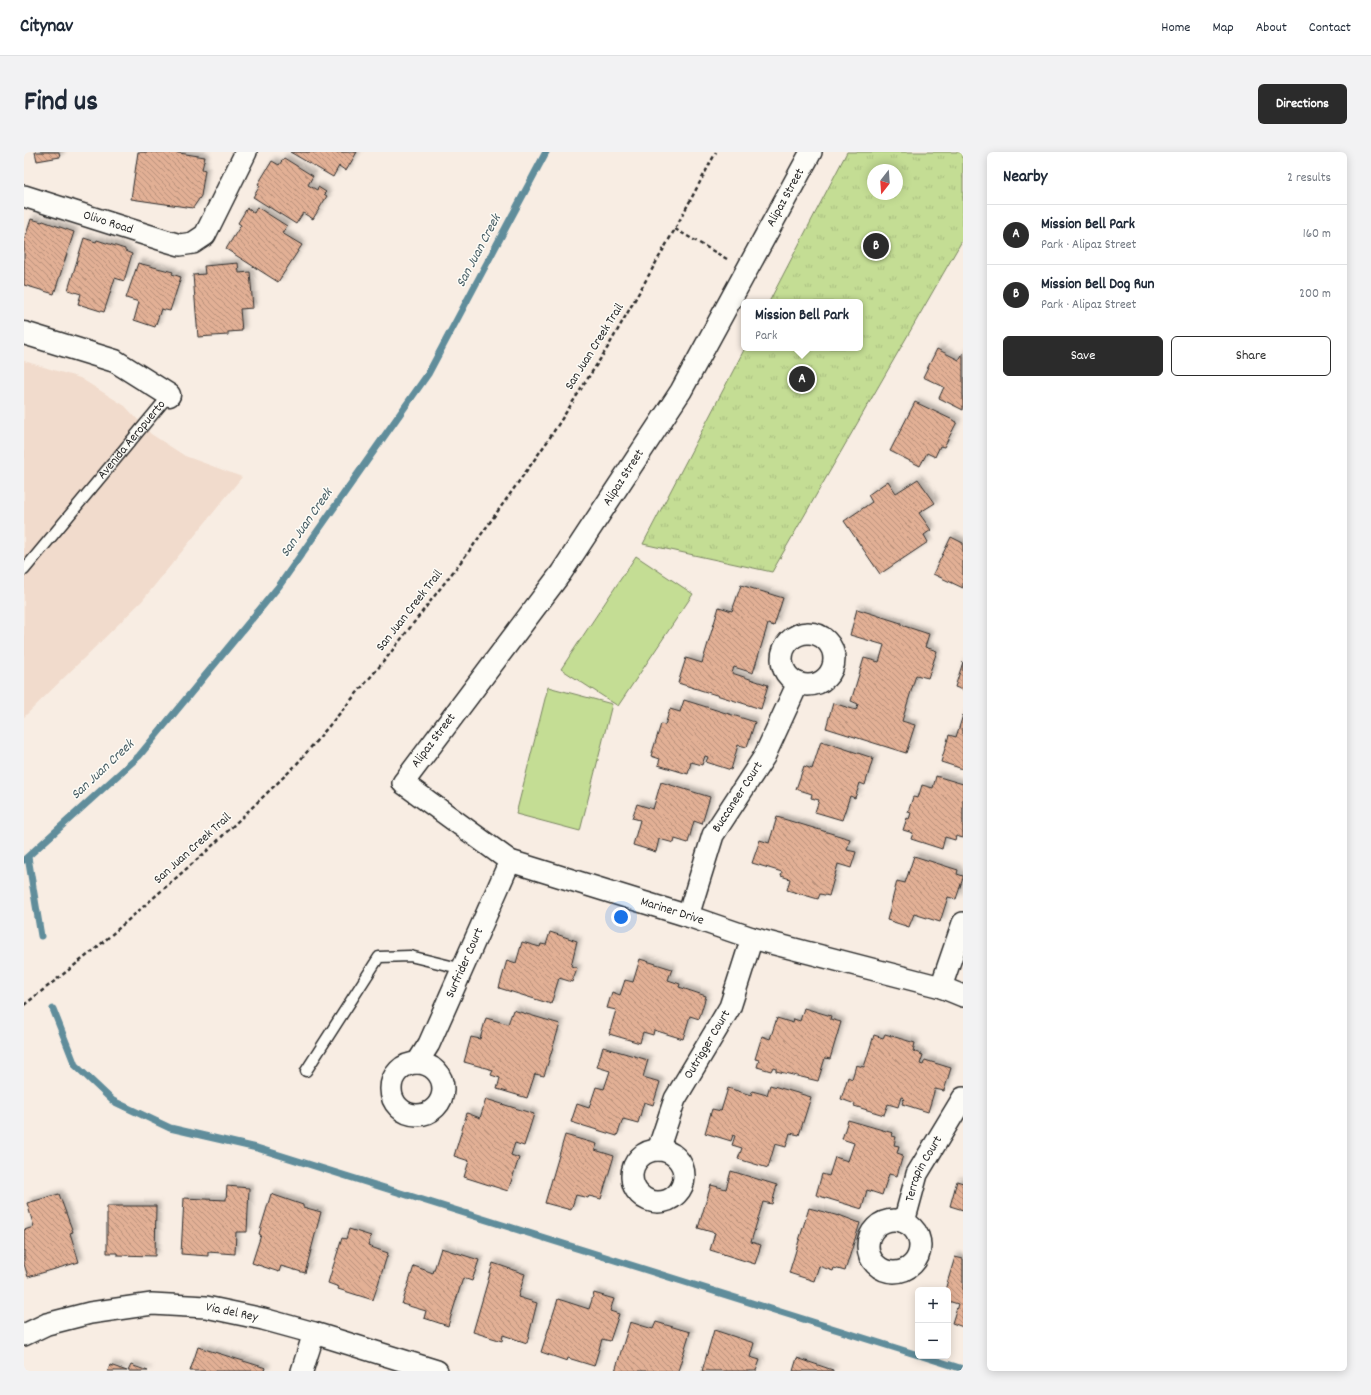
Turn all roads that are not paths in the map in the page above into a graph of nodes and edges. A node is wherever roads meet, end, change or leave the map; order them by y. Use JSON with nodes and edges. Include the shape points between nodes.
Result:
{"nodes":[{"id":1,"x":246,"y":152,"type":"edge"},
{"id":2,"x":811,"y":152,"type":"edge"},
{"id":3,"x":24,"y":196,"type":"edge"},
{"id":4,"x":24,"y":333,"type":"edge"},
{"id":5,"x":169,"y":395,"type":"joint"},
{"id":6,"x":24,"y":570,"type":"edge"},
{"id":7,"x":798,"y":683,"type":"dead end"},
{"id":8,"x":403,"y":783,"type":"joint"},
{"id":9,"x":510,"y":861,"type":"junction"},
{"id":10,"x":688,"y":916,"type":"junction"},
{"id":11,"x":963,"y":923,"type":"edge"},
{"id":12,"x":752,"y":938,"type":"junction"},
{"id":13,"x":464,"y":969,"type":"junction"},
{"id":14,"x":941,"y":987,"type":"junction"},
{"id":15,"x":963,"y":996,"type":"edge"},
{"id":16,"x":417,"y":1063,"type":"dead end"},
{"id":17,"x":306,"y":1071,"type":"dead end"},
{"id":18,"x":963,"y":1098,"type":"edge"},
{"id":19,"x":658,"y":1150,"type":"dead end"},
{"id":20,"x":904,"y":1222,"type":"dead end"},
{"id":21,"x":314,"y":1333,"type":"junction"},
{"id":22,"x":24,"y":1335,"type":"edge"},
{"id":23,"x":302,"y":1371,"type":"edge"},
{"id":24,"x":438,"y":1371,"type":"edge"}],
"edges":[{"from":1,"to":3,"type":"street","name":"Olivo Road","via":[[213,222],[205,235],[193,243],[180,244],[163,240]]},
{"from":2,"to":8,"type":"street","name":"Alipaz Street","via":[[681,391],[561,574]]},
{"from":4,"to":5,"type":"street","name":"Avenida Aeropuerto","via":[[115,361]]},
{"from":5,"to":6,"type":"lane","name":"Avenida Aeropuerto"},
{"from":7,"to":10,"type":"street","name":"Buccaneer Court","via":[[764,757],[713,835]]},
{"from":8,"to":9,"type":"street","name":"Mariner Drive"},
{"from":9,"to":10,"type":"street","name":"Mariner Drive"},
{"from":9,"to":13,"type":"street","name":"Surfrider Court"},
{"from":10,"to":12,"type":"street","name":"Mariner Drive"},
{"from":11,"to":14,"type":"street"},
{"from":12,"to":14,"type":"street","name":"Mariner Drive"},
{"from":12,"to":19,"type":"street","name":"Outrigger Court","via":[[730,1008],[675,1099]]},
{"from":13,"to":16,"type":"street","name":"Surfrider Court","via":[[429,1044]]},
{"from":13,"to":17,"type":"lane","via":[[410,956],[379,957]]},
{"from":14,"to":15,"type":"street","name":"Mariner Drive"},
{"from":18,"to":20,"type":"street","name":"Terrapin Court","via":[[917,1174]]},
{"from":21,"to":22,"type":"street","name":"Via del Rey","via":[[206,1307],[152,1304],[47,1324]]},
{"from":21,"to":23,"type":"street"},
{"from":21,"to":24,"type":"street","name":"Via del Rey"}]}
